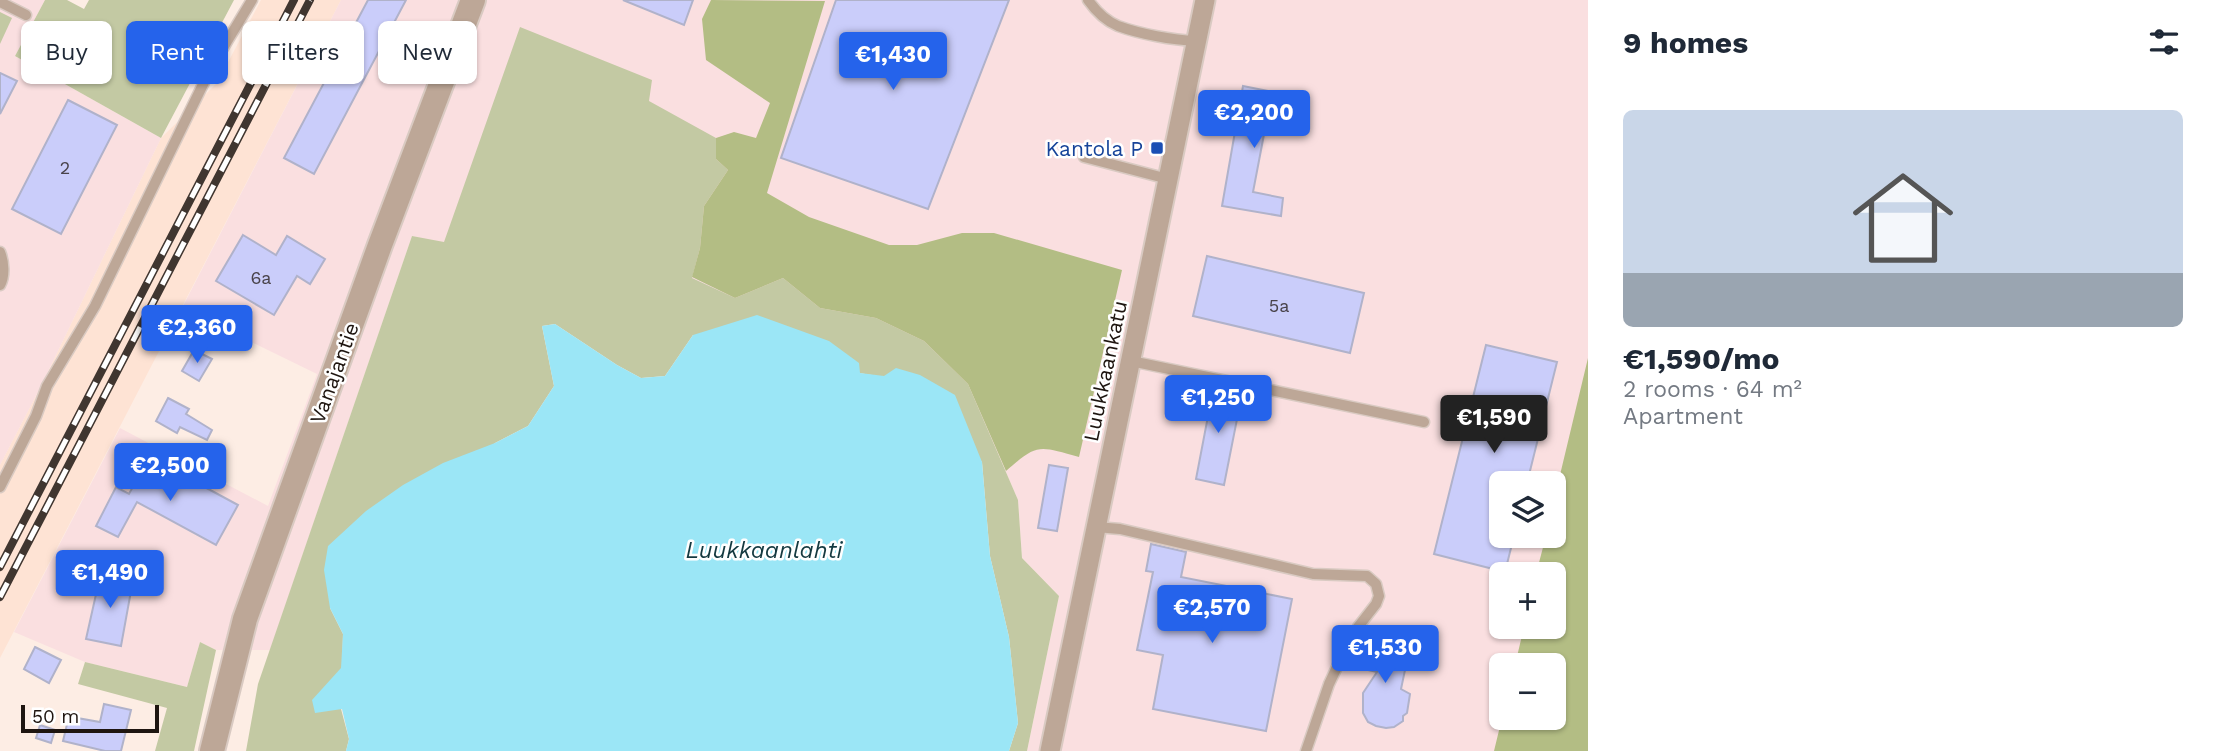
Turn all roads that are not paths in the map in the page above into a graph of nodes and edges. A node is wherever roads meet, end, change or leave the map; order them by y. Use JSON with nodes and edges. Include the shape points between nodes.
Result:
{"nodes":[{"id":1,"x":252,"y":0,"type":"edge"},
{"id":2,"x":473,"y":0,"type":"edge"},
{"id":3,"x":1088,"y":0,"type":"edge"},
{"id":4,"x":1205,"y":0,"type":"edge"},
{"id":5,"x":0,"y":2,"type":"edge"},
{"id":6,"x":26,"y":15,"type":"dead end"},
{"id":7,"x":1196,"y":41,"type":"junction"},
{"id":8,"x":1084,"y":158,"type":"dead end"},
{"id":9,"x":1168,"y":179,"type":"junction"},
{"id":10,"x":0,"y":252,"type":"edge"},
{"id":11,"x":0,"y":285,"type":"edge"},
{"id":12,"x":1131,"y":361,"type":"junction"},
{"id":13,"x":1424,"y":422,"type":"dead end"},
{"id":14,"x":0,"y":487,"type":"edge"},
{"id":15,"x":1096,"y":527,"type":"junction"},
{"id":16,"x":212,"y":751,"type":"edge"},
{"id":17,"x":1050,"y":751,"type":"edge"},
{"id":18,"x":1306,"y":751,"type":"edge"}],
"edges":[{"from":1,"to":14,"type":"lane","via":[[211,68]]},
{"from":2,"to":16,"type":"street","name":"Vanajantie","via":[[245,619]]},
{"from":3,"to":7,"type":"lane","via":[[1116,25]]},
{"from":4,"to":7,"type":"street","name":"Luukkaankatu"},
{"from":5,"to":6,"type":"lane"},
{"from":7,"to":9,"type":"street","name":"Luukkaankatu"},
{"from":8,"to":9,"type":"lane"},
{"from":9,"to":12,"type":"street","name":"Luukkaankatu"},
{"from":10,"to":11,"type":"lane"},
{"from":12,"to":13,"type":"lane"},
{"from":12,"to":15,"type":"street","name":"Luukkaankatu"},
{"from":15,"to":17,"type":"street","name":"Luukkaankatu"},
{"from":15,"to":18,"type":"lane","via":[[1312,574],[1367,576],[1376,583],[1376,604],[1345,650]]}]}
